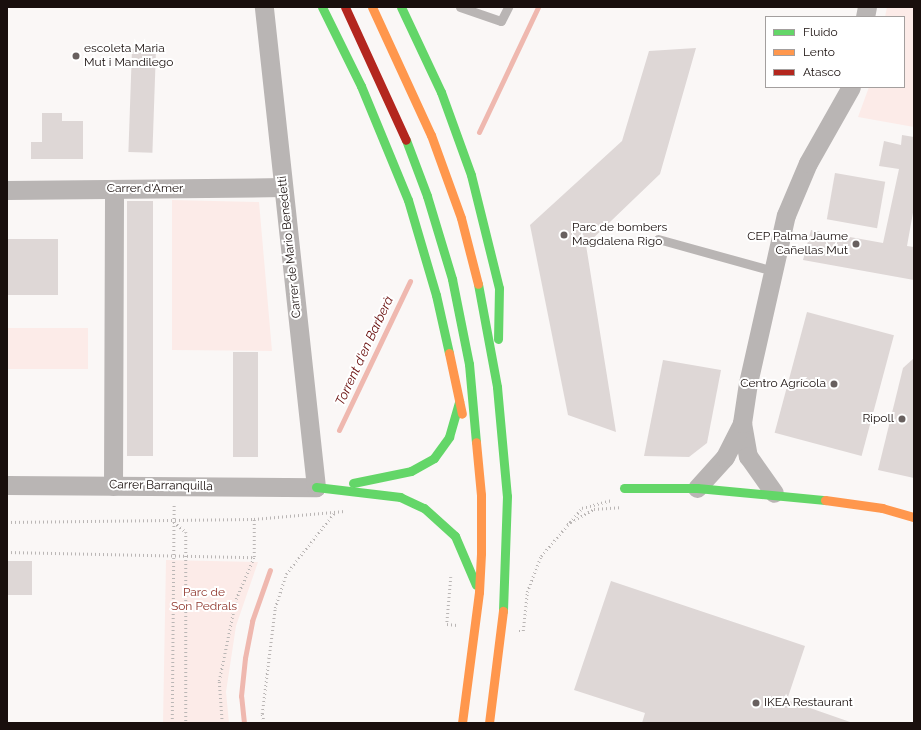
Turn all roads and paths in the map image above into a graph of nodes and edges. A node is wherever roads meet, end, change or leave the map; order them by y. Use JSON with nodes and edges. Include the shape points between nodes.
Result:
{"nodes":[{"id":1,"x":264,"y":7,"type":"edge"},
{"id":2,"x":322,"y":7,"type":"edge"},
{"id":3,"x":345,"y":7,"type":"edge"},
{"id":4,"x":372,"y":7,"type":"edge"},
{"id":5,"x":401,"y":7,"type":"edge"},
{"id":6,"x":460,"y":7,"type":"edge"},
{"id":7,"x":508,"y":7,"type":"edge"},
{"id":8,"x":850,"y":88,"type":"edge"},
{"id":9,"x":284,"y":187,"type":"junction"},
{"id":10,"x":114,"y":189,"type":"junction"},
{"id":11,"x":7,"y":190,"type":"edge"},
{"id":12,"x":658,"y":239,"type":"dead end"},
{"id":13,"x":773,"y":271,"type":"junction"},
{"id":14,"x":497,"y":387,"type":"junction"},
{"id":15,"x":459,"y":401,"type":"junction"},
{"id":16,"x":742,"y":423,"type":"junction"},
{"id":17,"x":7,"y":485,"type":"edge"},
{"id":18,"x":113,"y":486,"type":"junction"},
{"id":19,"x":174,"y":486,"type":"junction"},
{"id":20,"x":316,"y":487,"type":"junction"},
{"id":21,"x":624,"y":488,"type":"joint"},
{"id":22,"x":697,"y":488,"type":"junction"},
{"id":23,"x":783,"y":494,"type":"junction"},
{"id":24,"x":481,"y":495,"type":"junction"},
{"id":25,"x":858,"y":515,"type":"dead end"},
{"id":26,"x":914,"y":517,"type":"edge"},
{"id":27,"x":254,"y":519,"type":"junction"},
{"id":28,"x":7,"y":522,"type":"edge"},
{"id":29,"x":173,"y":522,"type":"junction"},
{"id":30,"x":564,"y":526,"type":"dead end"},
{"id":31,"x":7,"y":552,"type":"edge"},
{"id":32,"x":173,"y":555,"type":"junction"},
{"id":33,"x":186,"y":555,"type":"junction"},
{"id":34,"x":254,"y":557,"type":"junction"},
{"id":35,"x":479,"y":592,"type":"junction"},
{"id":36,"x":172,"y":723,"type":"edge"},
{"id":37,"x":186,"y":723,"type":"edge"},
{"id":38,"x":222,"y":723,"type":"edge"},
{"id":39,"x":264,"y":723,"type":"edge"},
{"id":40,"x":462,"y":723,"type":"edge"},
{"id":41,"x":489,"y":723,"type":"edge"}],
"edges":[{"from":1,"to":9,"type":"street","name":"Carrer de Mario Benedetti"},
{"from":2,"to":15,"type":"main road","via":[[361,86],[408,200],[436,295]]},
{"from":3,"to":24,"type":"main road","via":[[396,114],[441,237],[469,364]]},
{"from":4,"to":14,"type":"main road","via":[[414,94],[456,203],[479,290]]},
{"from":5,"to":14,"type":"main road","via":[[441,92],[463,148],[499,288]]},
{"from":6,"to":7,"type":"lane","via":[[502,21]]},
{"from":8,"to":13,"type":"street","via":[[808,163],[786,215]]},
{"from":9,"to":10,"type":"street","name":"Carrer d'Amer"},
{"from":9,"to":20,"type":"street","name":"Carrer de Mario Benedetti"},
{"from":10,"to":11,"type":"street","name":"Carrer d'Amer"},
{"from":10,"to":18,"type":"street"},
{"from":12,"to":13,"type":"lane"},
{"from":13,"to":16,"type":"street","via":[[748,383]]},
{"from":14,"to":41,"type":"main road","via":[[507,496],[506,572],[501,644]]},
{"from":15,"to":20,"type":"main road","via":[[446,443],[434,458],[424,465],[381,479]]},
{"from":15,"to":24,"type":"main road"},
{"from":16,"to":22,"type":"street","via":[[725,457]]},
{"from":16,"to":23,"type":"street","via":[[748,456]]},
{"from":17,"to":18,"type":"street","name":"Carrer Barranquilla"},
{"from":18,"to":19,"type":"street","name":"Carrer Barranquilla"},
{"from":19,"to":20,"type":"street","name":"Carrer Barranquilla"},
{"from":19,"to":29,"type":"path"},
{"from":20,"to":35,"type":"main road","via":[[400,497],[424,508],[455,536]]},
{"from":21,"to":22,"type":"main road"},
{"from":21,"to":30,"type":"path","via":[[625,507],[594,510]]},
{"from":22,"to":23,"type":"main road"},
{"from":23,"to":25,"type":"main road"},
{"from":23,"to":26,"type":"main road","via":[[882,508]]},
{"from":24,"to":35,"type":"main road"},
{"from":27,"to":29,"type":"path","via":[[182,518]]},
{"from":27,"to":34,"type":"path"},
{"from":27,"to":39,"type":"path","via":[[335,512],[286,574],[275,608],[262,714]]},
{"from":28,"to":29,"type":"path"},
{"from":29,"to":32,"type":"path"},
{"from":29,"to":33,"type":"path","via":[[186,532]]},
{"from":31,"to":32,"type":"path"},
{"from":32,"to":33,"type":"path"},
{"from":32,"to":36,"type":"path"},
{"from":33,"to":34,"type":"path"},
{"from":33,"to":37,"type":"path"},
{"from":34,"to":38,"type":"path","via":[[236,599],[220,681]]},
{"from":35,"to":40,"type":"main road"}]}
